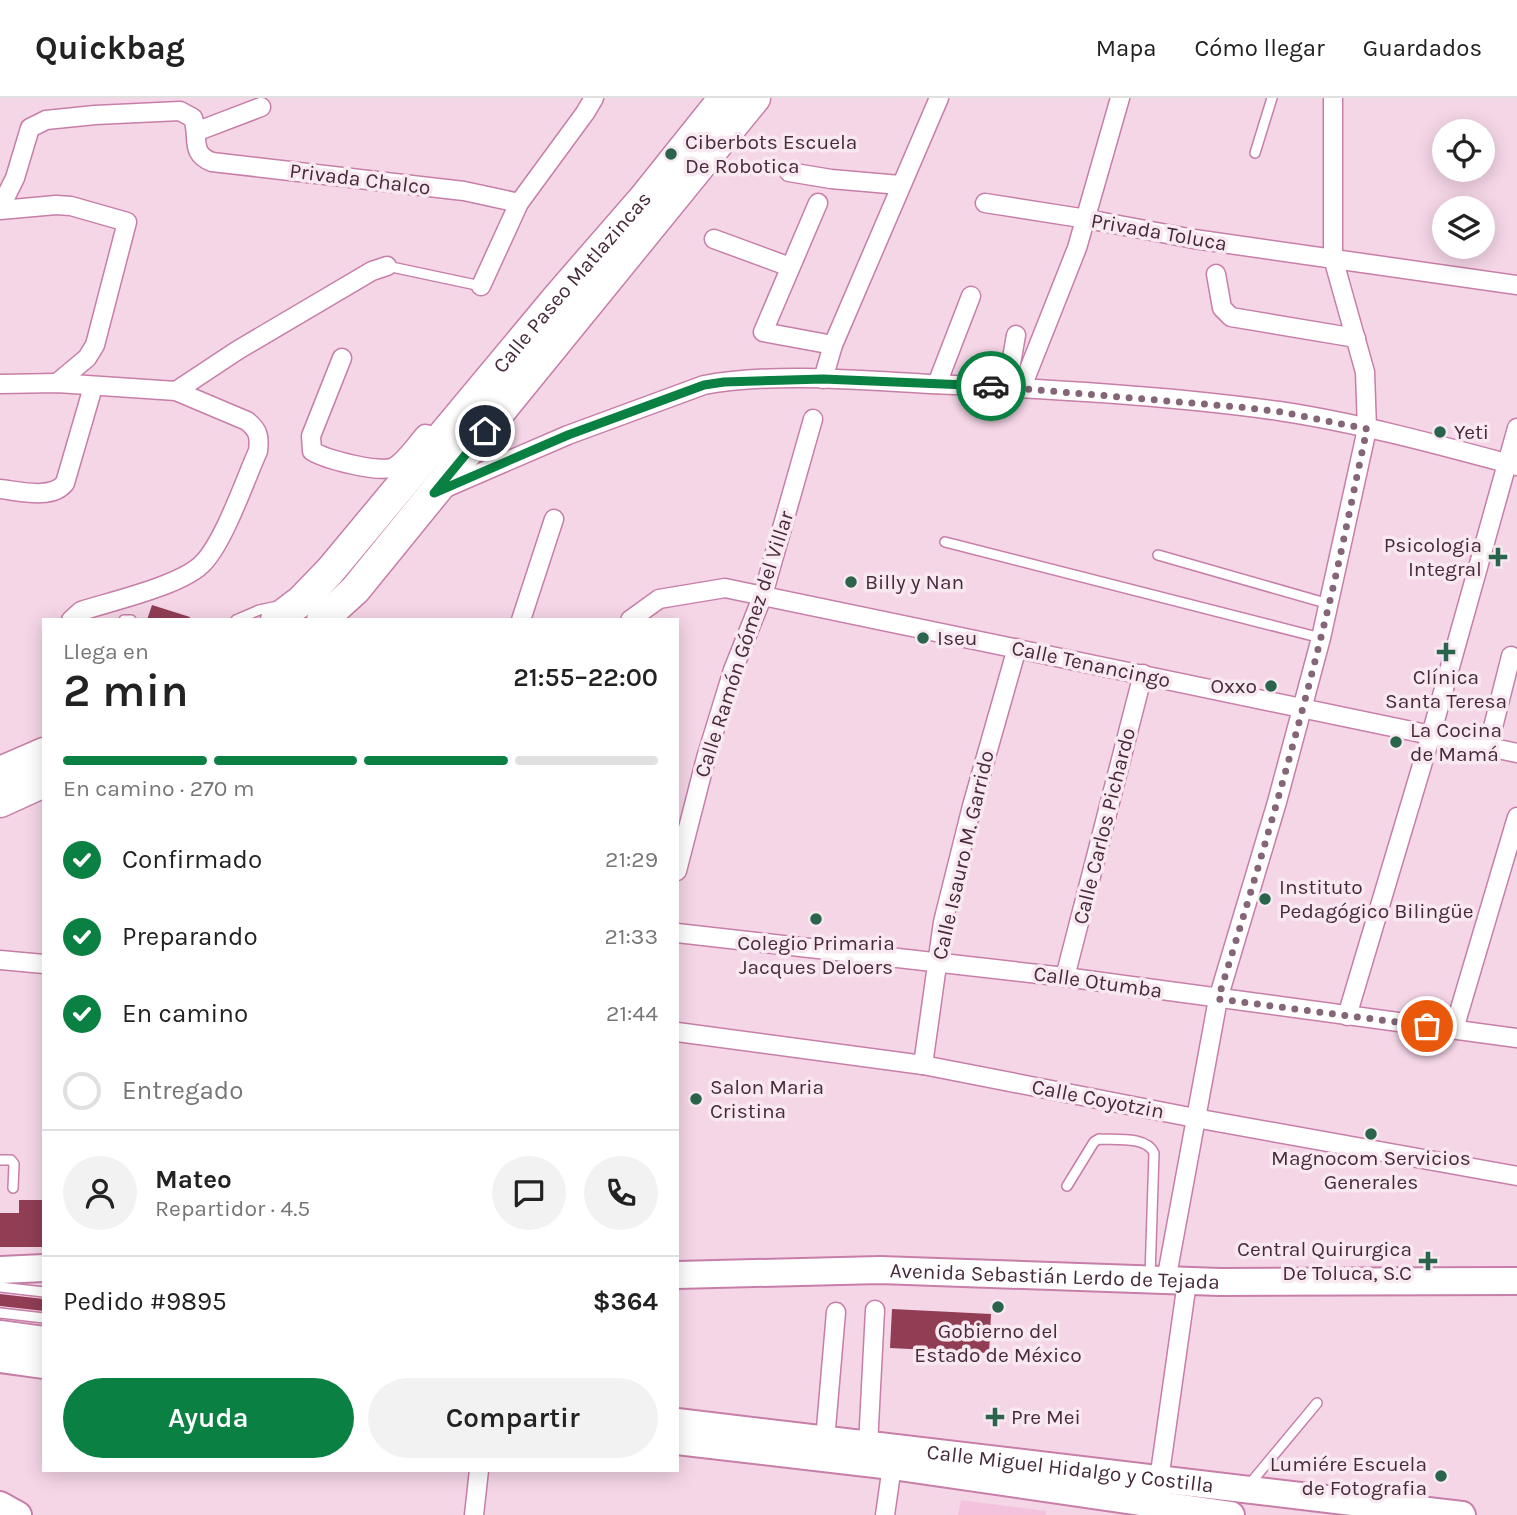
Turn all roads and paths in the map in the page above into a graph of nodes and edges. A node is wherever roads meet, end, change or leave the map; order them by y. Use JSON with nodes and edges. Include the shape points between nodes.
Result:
{"nodes":[{"id":1,"x":594,"y":98,"type":"edge"},
{"id":2,"x":724,"y":98,"type":"edge"},
{"id":3,"x":755,"y":98,"type":"edge"},
{"id":4,"x":939,"y":98,"type":"edge"},
{"id":5,"x":1120,"y":98,"type":"edge"},
{"id":6,"x":1272,"y":98,"type":"edge"},
{"id":7,"x":1333,"y":98,"type":"edge"},
{"id":8,"x":261,"y":107,"type":"dead end"},
{"id":9,"x":196,"y":124,"type":"junction"},
{"id":10,"x":1255,"y":153,"type":"dead end"},
{"id":11,"x":789,"y":172,"type":"dead end"},
{"id":12,"x":900,"y":185,"type":"junction"},
{"id":13,"x":519,"y":203,"type":"junction"},
{"id":14,"x":818,"y":203,"type":"dead end"},
{"id":15,"x":985,"y":203,"type":"dead end"},
{"id":16,"x":0,"y":209,"type":"edge"},
{"id":17,"x":1087,"y":219,"type":"junction"},
{"id":18,"x":714,"y":239,"type":"dead end"},
{"id":19,"x":1333,"y":258,"type":"junction"},
{"id":20,"x":387,"y":266,"type":"joint"},
{"id":21,"x":790,"y":267,"type":"junction"},
{"id":22,"x":1216,"y":274,"type":"dead end"},
{"id":23,"x":1517,"y":285,"type":"edge"},
{"id":24,"x":481,"y":286,"type":"joint"},
{"id":25,"x":971,"y":296,"type":"dead end"},
{"id":26,"x":1016,"y":335,"type":"dead end"},
{"id":27,"x":1356,"y":338,"type":"junction"},
{"id":28,"x":833,"y":345,"type":"junction"},
{"id":29,"x":342,"y":358,"type":"dead end"},
{"id":30,"x":823,"y":379,"type":"junction"},
{"id":31,"x":57,"y":383,"type":"junction"},
{"id":32,"x":0,"y":384,"type":"edge"},
{"id":33,"x":937,"y":384,"type":"junction"},
{"id":34,"x":93,"y":387,"type":"junction"},
{"id":35,"x":1014,"y":387,"type":"junction"},
{"id":36,"x":176,"y":391,"type":"junction"},
{"id":37,"x":813,"y":419,"type":"dead end"},
{"id":38,"x":1517,"y":428,"type":"edge"},
{"id":39,"x":1367,"y":429,"type":"junction"},
{"id":40,"x":443,"y":438,"type":"junction"},
{"id":41,"x":1512,"y":464,"type":"edge"},
{"id":42,"x":0,"y":489,"type":"edge"},
{"id":43,"x":434,"y":493,"type":"junction"},
{"id":44,"x":554,"y":519,"type":"dead end"},
{"id":45,"x":945,"y":542,"type":"dead end"},
{"id":46,"x":1158,"y":555,"type":"dead end"},
{"id":47,"x":763,"y":595,"type":"junction"},
{"id":48,"x":1329,"y":604,"type":"junction"},
{"id":49,"x":311,"y":610,"type":"edge"},
{"id":50,"x":73,"y":618,"type":"edge"},
{"id":51,"x":241,"y":618,"type":"edge"},
{"id":52,"x":283,"y":618,"type":"edge"},
{"id":53,"x":522,"y":618,"type":"edge"},
{"id":54,"x":633,"y":618,"type":"edge"},
{"id":55,"x":1321,"y":638,"type":"junction"},
{"id":56,"x":1017,"y":648,"type":"junction"},
{"id":57,"x":1511,"y":656,"type":"dead end"},
{"id":58,"x":1143,"y":674,"type":"junction"},
{"id":59,"x":1303,"y":708,"type":"junction"},
{"id":60,"x":1430,"y":735,"type":"junction"},
{"id":61,"x":1488,"y":747,"type":"junction"},
{"id":62,"x":1517,"y":753,"type":"edge"},
{"id":63,"x":42,"y":754,"type":"edge"},
{"id":64,"x":0,"y":772,"type":"edge"},
{"id":65,"x":42,"y":783,"type":"edge"},
{"id":66,"x":0,"y":802,"type":"edge"},
{"id":67,"x":1517,"y":817,"type":"edge"},
{"id":68,"x":679,"y":863,"type":"edge"},
{"id":69,"x":679,"y":933,"type":"edge"},
{"id":70,"x":0,"y":960,"type":"edge"},
{"id":71,"x":938,"y":962,"type":"junction"},
{"id":72,"x":42,"y":964,"type":"edge"},
{"id":73,"x":1065,"y":977,"type":"junction"},
{"id":74,"x":1218,"y":999,"type":"junction"},
{"id":75,"x":1347,"y":1016,"type":"junction"},
{"id":76,"x":1454,"y":1029,"type":"junction"},
{"id":77,"x":679,"y":1032,"type":"edge"},
{"id":78,"x":1517,"y":1038,"type":"edge"},
{"id":79,"x":923,"y":1065,"type":"junction"},
{"id":80,"x":1195,"y":1118,"type":"junction"},
{"id":81,"x":0,"y":1160,"type":"edge"},
{"id":82,"x":1517,"y":1176,"type":"edge"},
{"id":83,"x":1067,"y":1186,"type":"dead end"},
{"id":84,"x":13,"y":1188,"type":"dead end"},
{"id":85,"x":42,"y":1268,"type":"edge"},
{"id":86,"x":0,"y":1270,"type":"edge"},
{"id":87,"x":679,"y":1275,"type":"edge"},
{"id":88,"x":1168,"y":1281,"type":"junction"},
{"id":89,"x":1517,"y":1281,"type":"edge"},
{"id":90,"x":0,"y":1287,"type":"edge"},
{"id":91,"x":42,"y":1292,"type":"edge"},
{"id":92,"x":875,"y":1310,"type":"dead end"},
{"id":93,"x":836,"y":1312,"type":"dead end"},
{"id":94,"x":0,"y":1313,"type":"edge"},
{"id":95,"x":42,"y":1318,"type":"edge"},
{"id":96,"x":0,"y":1334,"type":"edge"},
{"id":97,"x":42,"y":1340,"type":"edge"},
{"id":98,"x":0,"y":1359,"type":"edge"},
{"id":99,"x":42,"y":1365,"type":"edge"},
{"id":100,"x":1317,"y":1404,"type":"dead end"},
{"id":101,"x":679,"y":1422,"type":"edge"},
{"id":102,"x":825,"y":1440,"type":"junction"},
{"id":103,"x":679,"y":1441,"type":"edge"},
{"id":104,"x":868,"y":1445,"type":"junction"},
{"id":105,"x":892,"y":1466,"type":"junction"},
{"id":106,"x":478,"y":1472,"type":"edge"},
{"id":107,"x":1245,"y":1490,"type":"junction"},
{"id":108,"x":1158,"y":1492,"type":"junction"},
{"id":109,"x":0,"y":1505,"type":"edge"},
{"id":110,"x":18,"y":1515,"type":"edge"},
{"id":111,"x":474,"y":1515,"type":"edge"},
{"id":112,"x":885,"y":1515,"type":"edge"},
{"id":113,"x":1228,"y":1515,"type":"edge"},
{"id":114,"x":1462,"y":1515,"type":"edge"}],
"edges":[{"from":1,"to":13,"type":"street"},
{"from":2,"to":40,"type":"highway","name":"Calle Paseo Matlazincas"},
{"from":3,"to":43,"type":"highway","name":"Calle Paseo Matlazincas"},
{"from":4,"to":12,"type":"street"},
{"from":5,"to":17,"type":"street"},
{"from":6,"to":10,"type":"lane"},
{"from":7,"to":19,"type":"street"},
{"from":8,"to":9,"type":"street"},
{"from":9,"to":13,"type":"street","name":"Privada Chalco","via":[[197,149],[201,158],[212,162],[464,191]]},
{"from":9,"to":16,"type":"street","via":[[180,111],[46,120],[30,128]]},
{"from":11,"to":12,"type":"street"},
{"from":12,"to":28,"type":"street"},
{"from":13,"to":24,"type":"street"},
{"from":14,"to":21,"type":"street"},
{"from":15,"to":17,"type":"street","name":"Privada Toluca"},
{"from":16,"to":31,"type":"street","via":[[71,206],[127,222],[95,345],[87,358]]},
{"from":17,"to":19,"type":"street","name":"Privada Toluca"},
{"from":17,"to":35,"type":"street"},
{"from":18,"to":21,"type":"street"},
{"from":19,"to":23,"type":"street","name":"Privada Toluca"},
{"from":19,"to":27,"type":"street"},
{"from":20,"to":24,"type":"lane"},
{"from":20,"to":36,"type":"street","via":[[238,350]]},
{"from":21,"to":28,"type":"street","via":[[763,332]]},
{"from":22,"to":27,"type":"street","via":[[1222,308],[1231,317]]},
{"from":25,"to":33,"type":"street"},
{"from":26,"to":35,"type":"street"},
{"from":27,"to":39,"type":"street","via":[[1365,372]]},
{"from":28,"to":30,"type":"street"},
{"from":29,"to":40,"type":"street","via":[[311,436],[312,451],[385,470],[398,464],[425,434]]},
{"from":30,"to":33,"type":"street"},
{"from":30,"to":43,"type":"street","via":[[724,382],[683,391]]},
{"from":31,"to":32,"type":"street"},
{"from":31,"to":34,"type":"street"},
{"from":33,"to":35,"type":"street"},
{"from":34,"to":36,"type":"street"},
{"from":34,"to":42,"type":"street","via":[[62,487],[48,492]]},
{"from":35,"to":39,"type":"street","via":[[1282,412]]},
{"from":36,"to":50,"type":"street","via":[[247,421],[260,439],[216,546],[195,570],[81,611]]},
{"from":37,"to":47,"type":"street","name":"Calle Ramón Gómez del Villar"},
{"from":38,"to":41,"type":"street"},
{"from":39,"to":41,"type":"street"},
{"from":39,"to":48,"type":"street"},
{"from":40,"to":49,"type":"highway","name":"Calle Paseo Matlazincas","via":[[330,571]]},
{"from":41,"to":60,"type":"street"},
{"from":43,"to":49,"type":"highway","name":"Calle Paseo Matlazincas","via":[[355,590]]},
{"from":44,"to":53,"type":"street"},
{"from":45,"to":55,"type":"lane"},
{"from":46,"to":48,"type":"lane"},
{"from":47,"to":54,"type":"street","name":"Calle Tenancingo","via":[[725,588],[690,592],[659,599]]},
{"from":47,"to":56,"type":"street","name":"Calle Tenancingo"},
{"from":47,"to":68,"type":"street","name":"Calle Ramón Gómez del Villar","via":[[733,670]]},
{"from":48,"to":55,"type":"street"},
{"from":49,"to":51,"type":"lane","via":[[259,610]]},
{"from":49,"to":52,"type":"highway","name":"Calle Paseo Matlazincas"},
{"from":55,"to":59,"type":"street"},
{"from":56,"to":58,"type":"street","name":"Calle Tenancingo"},
{"from":56,"to":71,"type":"street","name":"Calle Isauro M. Garrido","via":[[962,843]]},
{"from":57,"to":61,"type":"street"},
{"from":58,"to":59,"type":"street","name":"Calle Tenancingo"},
{"from":58,"to":73,"type":"street","name":"Calle Carlos Pichardo"},
{"from":59,"to":60,"type":"street","name":"Calle Tenancingo"},
{"from":59,"to":74,"type":"street"},
{"from":60,"to":61,"type":"street","name":"Calle Tenancingo"},
{"from":60,"to":75,"type":"street"},
{"from":61,"to":62,"type":"street","name":"Calle Tenancingo"},
{"from":63,"to":64,"type":"highway"},
{"from":65,"to":66,"type":"highway"},
{"from":67,"to":76,"type":"street"},
{"from":69,"to":71,"type":"street","name":"Calle Otumba"},
{"from":70,"to":72,"type":"street"},
{"from":71,"to":73,"type":"street","name":"Calle Otumba"},
{"from":71,"to":79,"type":"street","name":"Calle Isauro M. Garrido"},
{"from":73,"to":74,"type":"street","name":"Calle Otumba"},
{"from":74,"to":75,"type":"street","name":"Calle Otumba"},
{"from":74,"to":80,"type":"street"},
{"from":75,"to":76,"type":"street","name":"Calle Otumba"},
{"from":76,"to":78,"type":"street","name":"Calle Otumba"},
{"from":77,"to":79,"type":"street","name":"Calle Coyotzin"},
{"from":79,"to":80,"type":"street","name":"Calle Coyotzin"},
{"from":80,"to":82,"type":"street","name":"Calle Coyotzin"},
{"from":80,"to":88,"type":"street"},
{"from":81,"to":84,"type":"lane","via":[[14,1164]]},
{"from":83,"to":88,"type":"lane","via":[[1099,1139],[1136,1141],[1152,1148]]},
{"from":85,"to":86,"type":"main road"},
{"from":87,"to":88,"type":"main road","name":"Avenida Sebastián Lerdo de Tejada","via":[[880,1270]]},
{"from":88,"to":89,"type":"main road","name":"Avenida Sebastián Lerdo de Tejada"},
{"from":88,"to":108,"type":"street"},
{"from":90,"to":91,"type":"lane"},
{"from":92,"to":104,"type":"street"},
{"from":93,"to":102,"type":"street"},
{"from":94,"to":95,"type":"lane"},
{"from":96,"to":97,"type":"main road"},
{"from":98,"to":99,"type":"main road"},
{"from":100,"to":107,"type":"lane"},
{"from":101,"to":102,"type":"main road","name":"Calle Miguel Hidalgo y Costilla"},
{"from":102,"to":104,"type":"main road","name":"Calle Miguel Hidalgo y Costilla"},
{"from":103,"to":105,"type":"main road","name":"Calle Miguel Hidalgo y Costilla"},
{"from":104,"to":108,"type":"main road","name":"Calle Miguel Hidalgo y Costilla"},
{"from":105,"to":108,"type":"main road","name":"Calle Miguel Hidalgo y Costilla"},
{"from":105,"to":112,"type":"street"},
{"from":106,"to":111,"type":"street"},
{"from":107,"to":108,"type":"main road","name":"Calle Miguel Hidalgo y Costilla"},
{"from":107,"to":114,"type":"main road","name":"Calle Miguel Hidalgo y Costilla"},
{"from":108,"to":113,"type":"main road","name":"Calle Miguel Hidalgo y Costilla"},
{"from":109,"to":110,"type":"main road"}]}
